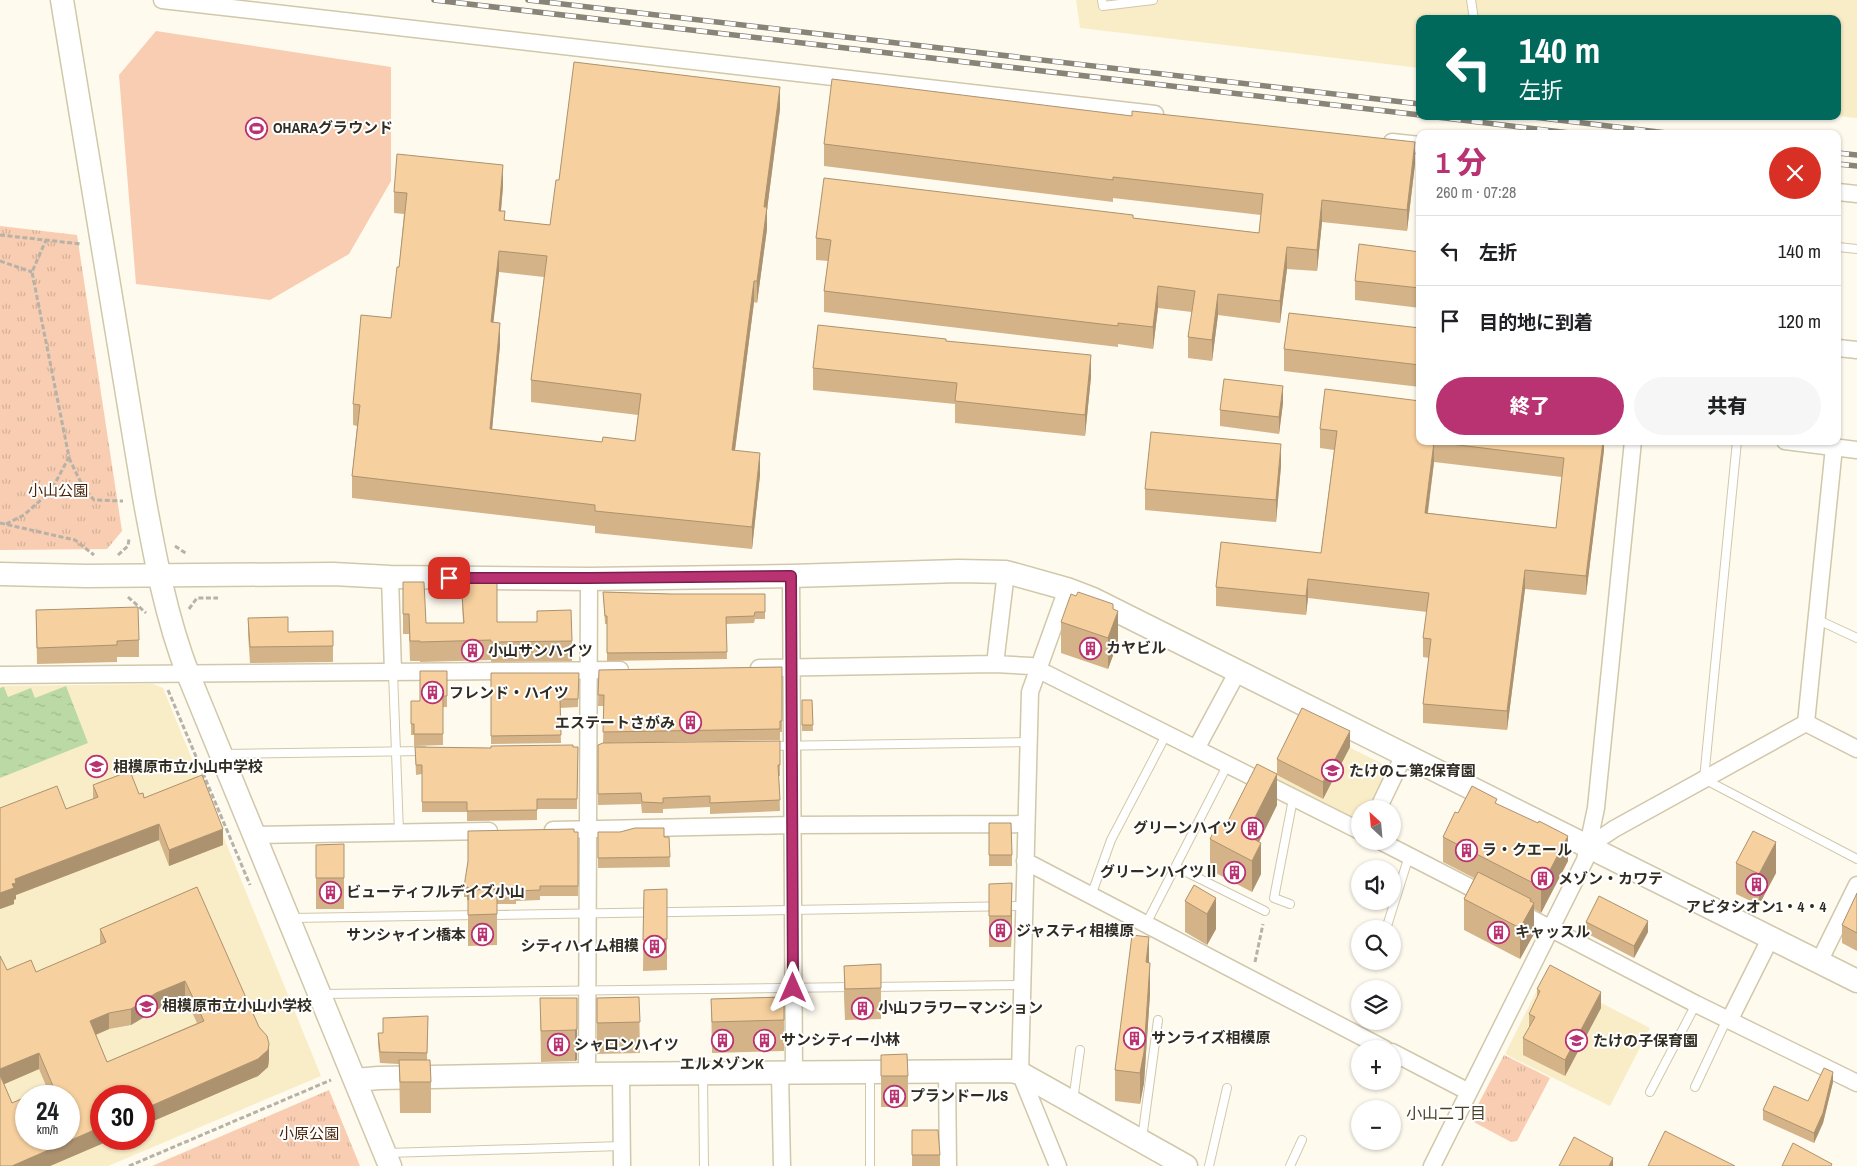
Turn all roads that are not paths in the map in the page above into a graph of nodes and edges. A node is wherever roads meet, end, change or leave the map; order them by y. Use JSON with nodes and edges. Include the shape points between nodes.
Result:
{"nodes":[{"id":1,"x":62,"y":0,"type":"edge"},
{"id":2,"x":162,"y":0,"type":"edge"},
{"id":3,"x":1102,"y":0,"type":"edge"},
{"id":4,"x":1153,"y":0,"type":"edge"},
{"id":5,"x":1471,"y":0,"type":"edge"},
{"id":6,"x":1473,"y":15,"type":"edge"},
{"id":7,"x":1172,"y":116,"type":"edge"},
{"id":8,"x":1380,"y":140,"type":"edge"},
{"id":9,"x":1416,"y":144,"type":"edge"},
{"id":10,"x":1841,"y":192,"type":"edge"},
{"id":11,"x":1857,"y":194,"type":"edge"},
{"id":12,"x":1841,"y":248,"type":"edge"},
{"id":13,"x":1857,"y":250,"type":"edge"},
{"id":14,"x":1841,"y":348,"type":"edge"},
{"id":15,"x":1857,"y":350,"type":"edge"},
{"id":16,"x":1633,"y":445,"type":"edge"},
{"id":17,"x":1737,"y":445,"type":"edge"},
{"id":18,"x":1818,"y":445,"type":"edge"},
{"id":19,"x":1834,"y":447,"type":"junction"},
{"id":20,"x":1857,"y":450,"type":"edge"},
{"id":21,"x":1006,"y":572,"type":"junction"},
{"id":22,"x":0,"y":574,"type":"edge"},
{"id":23,"x":158,"y":576,"type":"junction"},
{"id":24,"x":791,"y":576,"type":"junction"},
{"id":25,"x":390,"y":577,"type":"junction"},
{"id":26,"x":589,"y":578,"type":"junction"},
{"id":27,"x":1066,"y":589,"type":"junction"},
{"id":28,"x":1816,"y":619,"type":"junction"},
{"id":29,"x":1857,"y":638,"type":"edge"},
{"id":30,"x":995,"y":664,"type":"junction"},
{"id":31,"x":743,"y":668,"type":"edge"},
{"id":32,"x":792,"y":668,"type":"junction"},
{"id":33,"x":1038,"y":669,"type":"junction"},
{"id":34,"x":637,"y":670,"type":"edge"},
{"id":35,"x":588,"y":671,"type":"junction"},
{"id":36,"x":1238,"y":671,"type":"junction"},
{"id":37,"x":393,"y":672,"type":"junction"},
{"id":38,"x":188,"y":674,"type":"junction"},
{"id":39,"x":0,"y":675,"type":"edge"},
{"id":40,"x":1806,"y":723,"type":"junction"},
{"id":41,"x":1166,"y":734,"type":"junction"},
{"id":42,"x":1028,"y":742,"type":"junction"},
{"id":43,"x":792,"y":745,"type":"junction"},
{"id":44,"x":763,"y":746,"type":"edge"},
{"id":45,"x":1196,"y":749,"type":"junction"},
{"id":46,"x":1857,"y":749,"type":"edge"},
{"id":47,"x":435,"y":751,"type":"edge"},
{"id":48,"x":396,"y":752,"type":"junction"},
{"id":49,"x":221,"y":754,"type":"junction"},
{"id":50,"x":1404,"y":755,"type":"junction"},
{"id":51,"x":1228,"y":764,"type":"junction"},
{"id":52,"x":1704,"y":779,"type":"junction"},
{"id":53,"x":1294,"y":799,"type":"junction"},
{"id":54,"x":1382,"y":800,"type":"edge"},
{"id":55,"x":1026,"y":824,"type":"junction"},
{"id":56,"x":792,"y":825,"type":"junction"},
{"id":57,"x":1351,"y":827,"type":"edge"},
{"id":58,"x":538,"y":830,"type":"edge"},
{"id":59,"x":588,"y":830,"type":"junction"},
{"id":60,"x":508,"y":831,"type":"edge"},
{"id":61,"x":399,"y":832,"type":"junction"},
{"id":62,"x":254,"y":834,"type":"junction"},
{"id":63,"x":1589,"y":846,"type":"junction"},
{"id":64,"x":1397,"y":850,"type":"edge"},
{"id":65,"x":1408,"y":856,"type":"junction"},
{"id":66,"x":1857,"y":859,"type":"edge"},
{"id":67,"x":1025,"y":861,"type":"junction"},
{"id":68,"x":1176,"y":867,"type":"junction"},
{"id":69,"x":1857,"y":886,"type":"edge"},
{"id":70,"x":1092,"y":896,"type":"junction"},
{"id":71,"x":1290,"y":904,"type":"dead end"},
{"id":72,"x":1025,"y":906,"type":"junction"},
{"id":73,"x":793,"y":910,"type":"junction"},
{"id":74,"x":1265,"y":911,"type":"dead end"},
{"id":75,"x":588,"y":913,"type":"junction"},
{"id":76,"x":288,"y":918,"type":"junction"},
{"id":77,"x":1389,"y":920,"type":"edge"},
{"id":78,"x":1146,"y":924,"type":"junction"},
{"id":79,"x":1551,"y":929,"type":"junction"},
{"id":80,"x":1770,"y":938,"type":"junction"},
{"id":81,"x":1819,"y":962,"type":"junction"},
{"id":82,"x":1857,"y":981,"type":"edge"},
{"id":83,"x":1022,"y":985,"type":"junction"},
{"id":84,"x":793,"y":988,"type":"junction"},
{"id":85,"x":588,"y":990,"type":"junction"},
{"id":86,"x":319,"y":994,"type":"junction"},
{"id":87,"x":1696,"y":1004,"type":"junction"},
{"id":88,"x":1728,"y":1019,"type":"junction"},
{"id":89,"x":1158,"y":1020,"type":"dead end"},
{"id":90,"x":1369,"y":1040,"type":"edge"},
{"id":91,"x":1080,"y":1050,"type":"dead end"},
{"id":92,"x":1401,"y":1057,"type":"edge"},
{"id":93,"x":947,"y":1071,"type":"junction"},
{"id":94,"x":870,"y":1072,"type":"junction"},
{"id":95,"x":703,"y":1073,"type":"junction"},
{"id":96,"x":787,"y":1073,"type":"junction"},
{"id":97,"x":1020,"y":1073,"type":"junction"},
{"id":98,"x":588,"y":1074,"type":"junction"},
{"id":99,"x":621,"y":1074,"type":"junction"},
{"id":100,"x":355,"y":1080,"type":"junction"},
{"id":101,"x":1857,"y":1083,"type":"edge"},
{"id":102,"x":1695,"y":1087,"type":"dead end"},
{"id":103,"x":1227,"y":1088,"type":"dead end"},
{"id":104,"x":1469,"y":1092,"type":"junction"},
{"id":105,"x":1650,"y":1092,"type":"dead end"},
{"id":106,"x":1072,"y":1103,"type":"junction"},
{"id":107,"x":1302,"y":1140,"type":"dead end"},
{"id":108,"x":1142,"y":1141,"type":"junction"},
{"id":109,"x":622,"y":1146,"type":"junction"},
{"id":110,"x":388,"y":1160,"type":"edge"},
{"id":111,"x":622,"y":1166,"type":"edge"},
{"id":112,"x":704,"y":1166,"type":"edge"},
{"id":113,"x":782,"y":1166,"type":"edge"},
{"id":114,"x":870,"y":1166,"type":"edge"},
{"id":115,"x":948,"y":1166,"type":"edge"},
{"id":116,"x":1058,"y":1166,"type":"edge"},
{"id":117,"x":1186,"y":1166,"type":"edge"},
{"id":118,"x":1209,"y":1166,"type":"edge"},
{"id":119,"x":1290,"y":1166,"type":"edge"},
{"id":120,"x":1432,"y":1166,"type":"edge"}],
"edges":[{"from":1,"to":23,"type":"street"},
{"from":2,"to":7,"type":"street"},
{"from":3,"to":4,"type":"lane","via":[[1103,6]]},
{"from":5,"to":6,"type":"lane"},
{"from":8,"to":9,"type":"street"},
{"from":10,"to":11,"type":"street"},
{"from":12,"to":13,"type":"lane"},
{"from":14,"to":15,"type":"street"},
{"from":16,"to":63,"type":"street","via":[[1596,808]]},
{"from":17,"to":52,"type":"lane"},
{"from":18,"to":19,"type":"street"},
{"from":19,"to":20,"type":"street"},
{"from":19,"to":28,"type":"street"},
{"from":21,"to":24,"type":"street"},
{"from":21,"to":27,"type":"street"},
{"from":21,"to":30,"type":"street"},
{"from":22,"to":23,"type":"street"},
{"from":23,"to":25,"type":"street","via":[[333,574]]},
{"from":23,"to":38,"type":"street","via":[[178,650]]},
{"from":24,"to":26,"type":"street"},
{"from":24,"to":32,"type":"street"},
{"from":25,"to":26,"type":"street"},
{"from":25,"to":37,"type":"street"},
{"from":26,"to":35,"type":"street"},
{"from":27,"to":33,"type":"street"},
{"from":27,"to":36,"type":"street","via":[[1093,598]]},
{"from":28,"to":29,"type":"lane"},
{"from":28,"to":40,"type":"street"},
{"from":30,"to":32,"type":"street"},
{"from":30,"to":33,"type":"street"},
{"from":31,"to":32,"type":"street"},
{"from":32,"to":43,"type":"street"},
{"from":33,"to":41,"type":"street"},
{"from":33,"to":42,"type":"street","via":[[1030,692]]},
{"from":34,"to":35,"type":"street"},
{"from":35,"to":37,"type":"street"},
{"from":35,"to":59,"type":"street"},
{"from":36,"to":45,"type":"street"},
{"from":36,"to":50,"type":"street"},
{"from":37,"to":38,"type":"street"},
{"from":37,"to":48,"type":"lane"},
{"from":38,"to":39,"type":"street"},
{"from":38,"to":49,"type":"street"},
{"from":40,"to":46,"type":"street"},
{"from":40,"to":52,"type":"street"},
{"from":41,"to":45,"type":"street"},
{"from":41,"to":70,"type":"lane","via":[[1111,840]]},
{"from":42,"to":43,"type":"lane"},
{"from":42,"to":55,"type":"street"},
{"from":43,"to":44,"type":"lane"},
{"from":43,"to":56,"type":"street"},
{"from":45,"to":51,"type":"street"},
{"from":47,"to":48,"type":"lane"},
{"from":48,"to":49,"type":"lane"},
{"from":48,"to":61,"type":"lane"},
{"from":49,"to":62,"type":"street"},
{"from":50,"to":54,"type":"street"},
{"from":50,"to":63,"type":"street"},
{"from":51,"to":53,"type":"street"},
{"from":51,"to":68,"type":"lane"},
{"from":52,"to":63,"type":"street"},
{"from":52,"to":66,"type":"lane"},
{"from":53,"to":57,"type":"street"},
{"from":53,"to":71,"type":"lane","via":[[1274,898]]},
{"from":55,"to":56,"type":"street"},
{"from":55,"to":67,"type":"street"},
{"from":56,"to":59,"type":"street"},
{"from":56,"to":73,"type":"street"},
{"from":58,"to":59,"type":"street"},
{"from":59,"to":75,"type":"street"},
{"from":60,"to":61,"type":"street"},
{"from":61,"to":62,"type":"street"},
{"from":62,"to":76,"type":"street"},
{"from":63,"to":79,"type":"street"},
{"from":63,"to":80,"type":"street"},
{"from":64,"to":65,"type":"street"},
{"from":65,"to":77,"type":"lane"},
{"from":65,"to":79,"type":"street"},
{"from":67,"to":70,"type":"street"},
{"from":67,"to":72,"type":"street"},
{"from":68,"to":74,"type":"lane"},
{"from":68,"to":78,"type":"lane"},
{"from":69,"to":81,"type":"street"},
{"from":70,"to":78,"type":"street"},
{"from":72,"to":73,"type":"lane"},
{"from":72,"to":83,"type":"street"},
{"from":73,"to":75,"type":"lane"},
{"from":73,"to":84,"type":"street"},
{"from":75,"to":76,"type":"lane"},
{"from":75,"to":85,"type":"street"},
{"from":76,"to":86,"type":"street"},
{"from":78,"to":90,"type":"street"},
{"from":79,"to":87,"type":"street"},
{"from":79,"to":104,"type":"street"},
{"from":80,"to":81,"type":"street"},
{"from":80,"to":88,"type":"street"},
{"from":81,"to":82,"type":"street"},
{"from":83,"to":84,"type":"lane"},
{"from":83,"to":97,"type":"street"},
{"from":84,"to":85,"type":"lane"},
{"from":84,"to":96,"type":"street"},
{"from":85,"to":86,"type":"lane"},
{"from":85,"to":98,"type":"street"},
{"from":86,"to":100,"type":"street"},
{"from":87,"to":88,"type":"street"},
{"from":87,"to":105,"type":"lane"},
{"from":88,"to":101,"type":"street"},
{"from":88,"to":102,"type":"lane"},
{"from":89,"to":108,"type":"lane"},
{"from":91,"to":106,"type":"lane"},
{"from":92,"to":104,"type":"street"},
{"from":93,"to":94,"type":"street"},
{"from":93,"to":97,"type":"street","via":[[1004,1070]]},
{"from":93,"to":115,"type":"street"},
{"from":94,"to":96,"type":"street"},
{"from":94,"to":114,"type":"lane"},
{"from":95,"to":96,"type":"street"},
{"from":95,"to":99,"type":"street"},
{"from":95,"to":112,"type":"lane"},
{"from":96,"to":113,"type":"street"},
{"from":97,"to":106,"type":"street"},
{"from":97,"to":116,"type":"street"},
{"from":98,"to":99,"type":"street"},
{"from":98,"to":100,"type":"street"},
{"from":99,"to":109,"type":"street"},
{"from":100,"to":110,"type":"street"},
{"from":103,"to":118,"type":"lane"},
{"from":104,"to":120,"type":"street"},
{"from":106,"to":108,"type":"street"},
{"from":107,"to":119,"type":"lane"},
{"from":108,"to":117,"type":"street"},
{"from":109,"to":110,"type":"lane"},
{"from":109,"to":111,"type":"street"}]}
